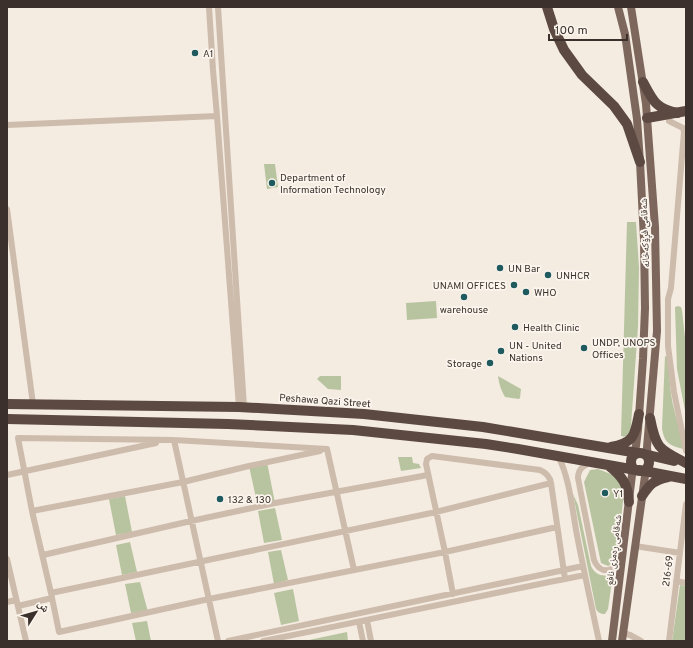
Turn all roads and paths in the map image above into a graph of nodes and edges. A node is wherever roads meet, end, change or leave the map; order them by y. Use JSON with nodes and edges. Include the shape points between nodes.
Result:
{"nodes":[{"id":1,"x":209,"y":7,"type":"edge"},
{"id":2,"x":218,"y":7,"type":"edge"},
{"id":3,"x":547,"y":7,"type":"edge"},
{"id":4,"x":618,"y":7,"type":"edge"},
{"id":5,"x":631,"y":7,"type":"edge"},
{"id":6,"x":636,"y":33,"type":"junction"},
{"id":7,"x":625,"y":34,"type":"junction"},
{"id":8,"x":643,"y":82,"type":"junction"},
{"id":9,"x":682,"y":112,"type":"edge"},
{"id":10,"x":217,"y":116,"type":"junction"},
{"id":11,"x":642,"y":119,"type":"junction"},
{"id":12,"x":669,"y":121,"type":"dead end"},
{"id":13,"x":7,"y":125,"type":"edge"},
{"id":14,"x":640,"y":162,"type":"junction"},
{"id":15,"x":7,"y":209,"type":"edge"},
{"id":16,"x":7,"y":404,"type":"edge"},
{"id":17,"x":33,"y":404,"type":"junction"},
{"id":18,"x":242,"y":407,"type":"junction"},
{"id":19,"x":639,"y":414,"type":"junction"},
{"id":20,"x":650,"y":418,"type":"junction"},
{"id":21,"x":7,"y":419,"type":"edge"},
{"id":22,"x":170,"y":440,"type":"junction"},
{"id":23,"x":605,"y":448,"type":"junction"},
{"id":24,"x":327,"y":449,"type":"junction"},
{"id":25,"x":686,"y":451,"type":"edge"},
{"id":26,"x":558,"y":456,"type":"junction"},
{"id":27,"x":592,"y":462,"type":"junction"},
{"id":28,"x":640,"y":462,"type":"junction"},
{"id":29,"x":686,"y":464,"type":"edge"},
{"id":30,"x":608,"y":465,"type":"junction"},
{"id":31,"x":24,"y":472,"type":"junction"},
{"id":32,"x":7,"y":475,"type":"edge"},
{"id":33,"x":428,"y":475,"type":"junction"},
{"id":34,"x":681,"y":478,"type":"edge"},
{"id":35,"x":183,"y":482,"type":"junction"},
{"id":36,"x":551,"y":483,"type":"junction"},
{"id":37,"x":631,"y":488,"type":"junction"},
{"id":38,"x":337,"y":492,"type":"junction"},
{"id":39,"x":643,"y":493,"type":"junction"},
{"id":40,"x":570,"y":494,"type":"junction"},
{"id":41,"x":582,"y":502,"type":"junction"},
{"id":42,"x":628,"y":502,"type":"junction"},
{"id":43,"x":686,"y":504,"type":"edge"},
{"id":44,"x":32,"y":511,"type":"junction"},
{"id":45,"x":436,"y":512,"type":"junction"},
{"id":46,"x":191,"y":521,"type":"junction"},
{"id":47,"x":557,"y":526,"type":"junction"},
{"id":48,"x":345,"y":531,"type":"junction"},
{"id":49,"x":684,"y":540,"type":"edge"},
{"id":50,"x":635,"y":546,"type":"junction"},
{"id":51,"x":445,"y":552,"type":"junction"},
{"id":52,"x":622,"y":552,"type":"junction"},
{"id":53,"x":680,"y":553,"type":"junction"},
{"id":54,"x":42,"y":555,"type":"junction"},
{"id":55,"x":7,"y":560,"type":"edge"},
{"id":56,"x":201,"y":562,"type":"junction"},
{"id":57,"x":583,"y":566,"type":"junction"},
{"id":58,"x":354,"y":570,"type":"junction"},
{"id":59,"x":564,"y":570,"type":"junction"},
{"id":60,"x":585,"y":575,"type":"junction"},
{"id":61,"x":565,"y":579,"type":"junction"},
{"id":62,"x":676,"y":581,"type":"junction"},
{"id":63,"x":686,"y":583,"type":"edge"},
{"id":64,"x":453,"y":594,"type":"junction"},
{"id":65,"x":52,"y":596,"type":"junction"},
{"id":66,"x":209,"y":599,"type":"junction"},
{"id":67,"x":7,"y":602,"type":"edge"},
{"id":68,"x":17,"y":603,"type":"junction"},
{"id":69,"x":380,"y":609,"type":"junction"},
{"id":70,"x":381,"y":617,"type":"junction"},
{"id":71,"x":335,"y":619,"type":"junction"},
{"id":72,"x":367,"y":620,"type":"junction"},
{"id":73,"x":359,"y":622,"type":"junction"},
{"id":74,"x":337,"y":626,"type":"junction"},
{"id":75,"x":298,"y":634,"type":"junction"},
{"id":76,"x":623,"y":637,"type":"edge"},
{"id":77,"x":25,"y":641,"type":"edge"},
{"id":78,"x":218,"y":641,"type":"edge"},
{"id":79,"x":228,"y":641,"type":"edge"},
{"id":80,"x":263,"y":641,"type":"edge"},
{"id":81,"x":300,"y":641,"type":"edge"},
{"id":82,"x":363,"y":641,"type":"edge"},
{"id":83,"x":371,"y":641,"type":"edge"},
{"id":84,"x":599,"y":641,"type":"edge"},
{"id":85,"x":612,"y":641,"type":"edge"},
{"id":86,"x":641,"y":641,"type":"edge"},
{"id":87,"x":669,"y":641,"type":"edge"}],
"edges":[{"from":1,"to":10,"type":"street"},
{"from":2,"to":18,"type":"street"},
{"from":3,"to":14,"type":"highway","via":[[564,50],[582,75],[614,106],[627,124]]},
{"from":4,"to":7,"type":"main road","name":"شەقامی فڕۆکەخانە"},
{"from":5,"to":6,"type":"main road","name":"شەقامی فڕۆکەخانە"},
{"from":6,"to":7,"type":"main road"},
{"from":6,"to":8,"type":"main road","name":"شەقامی فڕۆکەخانە"},
{"from":7,"to":11,"type":"main road","name":"شەقامی فڕۆکەخانە"},
{"from":8,"to":9,"type":"highway","via":[[657,105],[666,110]]},
{"from":8,"to":11,"type":"main road","name":"شەقامی فڕۆکەخانە"},
{"from":9,"to":11,"type":"highway"},
{"from":10,"to":13,"type":"street"},
{"from":10,"to":18,"type":"street"},
{"from":11,"to":14,"type":"main road","name":"شەقامی فڕۆکەخانە"},
{"from":11,"to":20,"type":"main road","name":"شەقامی فڕۆکەخانە","via":[[655,227],[657,332]]},
{"from":12,"to":25,"type":"street","via":[[683,128],[684,132],[668,299],[668,346]]},
{"from":14,"to":19,"type":"main road","name":"شەقامی فڕۆکەخانە","via":[[645,308]]},
{"from":15,"to":17,"type":"street"},
{"from":16,"to":17,"type":"highway","name":"Peshawa Qazi Street"},
{"from":17,"to":18,"type":"highway","name":"Peshawa Qazi Street"},
{"from":18,"to":23,"type":"highway","name":"Peshawa Qazi Street","via":[[364,414],[476,426]]},
{"from":19,"to":23,"type":"highway","via":[[636,430],[631,439],[618,446]]},
{"from":19,"to":28,"type":"main road","name":"شەقامی فڕۆکەخانە","via":[[636,446]]},
{"from":20,"to":28,"type":"main road","name":"شەقامی فڕۆکەخانە","via":[[647,447]]},
{"from":20,"to":29,"type":"highway","via":[[658,446]]},
{"from":21,"to":26,"type":"highway","name":"Peshawa Qazi Street","via":[[228,424],[353,430],[486,444]]},
{"from":22,"to":24,"type":"street"},
{"from":22,"to":31,"type":"street"},
{"from":22,"to":31,"type":"street","via":[[18,438]]},
{"from":22,"to":35,"type":"street"},
{"from":23,"to":28,"type":"highway","name":"Peshawa Qazi Street"},
{"from":24,"to":35,"type":"street"},
{"from":24,"to":38,"type":"street"},
{"from":26,"to":27,"type":"highway","name":"Peshawa Qazi Street"},
{"from":26,"to":40,"type":"street"},
{"from":27,"to":30,"type":"highway","name":"Peshawa Qazi Street"},
{"from":27,"to":41,"type":"street","via":[[582,466],[578,473]]},
{"from":28,"to":29,"type":"highway","name":"Peshawa Qazi Street"},
{"from":28,"to":30,"type":"highway","name":"Peshawa Qazi Street"},
{"from":28,"to":34,"type":"highway","name":"Peshawa Qazi Street"},
{"from":28,"to":37,"type":"main road","name":"شەقامی ڕەمزی نافع","via":[[632,475]]},
{"from":28,"to":39,"type":"main road","name":"شەقامی ڕەمزی نافع"},
{"from":30,"to":42,"type":"highway","via":[[625,482]]},
{"from":31,"to":32,"type":"street"},
{"from":31,"to":44,"type":"street"},
{"from":33,"to":36,"type":"street","via":[[426,461],[435,456],[540,470],[548,475]]},
{"from":33,"to":38,"type":"street"},
{"from":33,"to":45,"type":"street"},
{"from":34,"to":39,"type":"highway","via":[[654,481]]},
{"from":35,"to":44,"type":"street"},
{"from":35,"to":46,"type":"street"},
{"from":36,"to":45,"type":"street"},
{"from":36,"to":47,"type":"street"},
{"from":37,"to":39,"type":"main road","via":[[640,486]]},
{"from":37,"to":42,"type":"main road","name":"شەقامی ڕەمزی نافع"},
{"from":38,"to":46,"type":"street"},
{"from":38,"to":48,"type":"street"},
{"from":39,"to":50,"type":"main road","name":"شەقامی ڕەمزی نافع"},
{"from":40,"to":41,"type":"street","via":[[573,490],[576,491]]},
{"from":40,"to":57,"type":"street"},
{"from":41,"to":52,"type":"street","via":[[597,566],[605,570],[614,568]]},
{"from":42,"to":52,"type":"main road","name":"شەقامی ڕەمزی نافع"},
{"from":43,"to":49,"type":"street","name":"216-69"},
{"from":44,"to":54,"type":"street"},
{"from":45,"to":48,"type":"street"},
{"from":45,"to":51,"type":"street"},
{"from":46,"to":54,"type":"street"},
{"from":46,"to":56,"type":"street"},
{"from":47,"to":51,"type":"street"},
{"from":47,"to":59,"type":"street"},
{"from":48,"to":56,"type":"street"},
{"from":48,"to":58,"type":"street"},
{"from":49,"to":53,"type":"street","name":"216-69"},
{"from":50,"to":53,"type":"street"},
{"from":50,"to":76,"type":"main road","name":"شەقامی ڕەمزی نافع"},
{"from":51,"to":58,"type":"street"},
{"from":51,"to":64,"type":"street"},
{"from":52,"to":85,"type":"main road","name":"شەقامی ڕەمزی نافع"},
{"from":53,"to":62,"type":"street","name":"216-69"},
{"from":54,"to":65,"type":"street"},
{"from":55,"to":68,"type":"street"},
{"from":56,"to":65,"type":"street"},
{"from":56,"to":66,"type":"street"},
{"from":57,"to":59,"type":"street"},
{"from":57,"to":60,"type":"street"},
{"from":58,"to":66,"type":"street"},
{"from":59,"to":61,"type":"street"},
{"from":59,"to":64,"type":"street"},
{"from":60,"to":61,"type":"street"},
{"from":60,"to":84,"type":"street"},
{"from":61,"to":70,"type":"street"},
{"from":62,"to":63,"type":"street"},
{"from":62,"to":87,"type":"street","name":"216-69"},
{"from":64,"to":69,"type":"street"},
{"from":65,"to":66,"type":"street","via":[[59,632]]},
{"from":65,"to":68,"type":"street"},
{"from":66,"to":78,"type":"street"},
{"from":67,"to":68,"type":"street"},
{"from":68,"to":77,"type":"street"},
{"from":69,"to":70,"type":"street"},
{"from":69,"to":71,"type":"street"},
{"from":70,"to":72,"type":"street"},
{"from":71,"to":74,"type":"street"},
{"from":71,"to":79,"type":"street"},
{"from":72,"to":73,"type":"street"},
{"from":72,"to":83,"type":"street"},
{"from":73,"to":74,"type":"street"},
{"from":73,"to":82,"type":"street"},
{"from":74,"to":75,"type":"street"},
{"from":75,"to":80,"type":"street"},
{"from":75,"to":81,"type":"street"},
{"from":76,"to":86,"type":"street","via":[[630,635]]}]}
